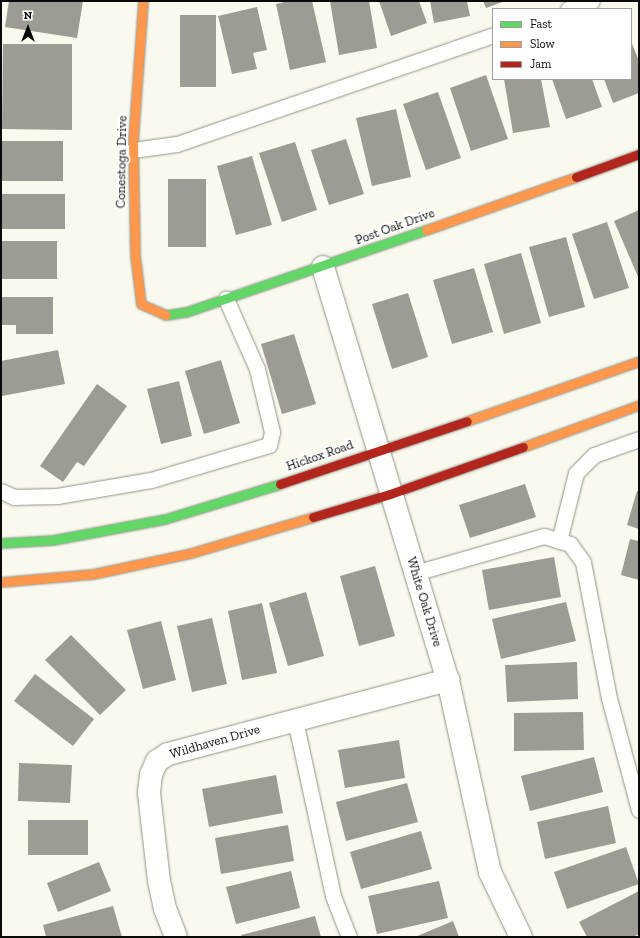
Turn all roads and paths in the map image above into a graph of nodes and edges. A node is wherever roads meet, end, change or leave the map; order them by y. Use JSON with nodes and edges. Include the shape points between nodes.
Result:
{"nodes":[{"id":1,"x":144,"y":1,"type":"edge"},
{"id":2,"x":592,"y":1,"type":"edge"},
{"id":3,"x":571,"y":8,"type":"edge"},
{"id":4,"x":492,"y":35,"type":"edge"},
{"id":5,"x":134,"y":150,"type":"junction"},
{"id":6,"x":639,"y":154,"type":"edge"},
{"id":7,"x":323,"y":267,"type":"junction"},
{"id":8,"x":226,"y":299,"type":"junction"},
{"id":9,"x":157,"y":313,"type":"joint"},
{"id":10,"x":639,"y":361,"type":"edge"},
{"id":11,"x":639,"y":405,"type":"edge"},
{"id":12,"x":639,"y":439,"type":"edge"},
{"id":13,"x":377,"y":450,"type":"junction"},
{"id":14,"x":1,"y":491,"type":"edge"},
{"id":15,"x":390,"y":494,"type":"junction"},
{"id":16,"x":559,"y":540,"type":"junction"},
{"id":17,"x":1,"y":543,"type":"edge"},
{"id":18,"x":415,"y":573,"type":"junction"},
{"id":19,"x":1,"y":582,"type":"edge"},
{"id":20,"x":448,"y":680,"type":"junction"},
{"id":21,"x":294,"y":720,"type":"junction"},
{"id":22,"x":639,"y":810,"type":"edge"},
{"id":23,"x":176,"y":937,"type":"edge"},
{"id":24,"x":349,"y":937,"type":"edge"},
{"id":25,"x":521,"y":937,"type":"edge"}],
"edges":[{"from":1,"to":5,"type":"street","name":"Conestoga Drive"},
{"from":2,"to":3,"type":"lane"},
{"from":4,"to":5,"type":"lane","via":[[177,144]]},
{"from":5,"to":9,"type":"street","name":"Conestoga Drive","via":[[138,284],[141,304]]},
{"from":6,"to":7,"type":"street","name":"Post Oak Drive"},
{"from":7,"to":8,"type":"street","name":"Post Oak Drive"},
{"from":7,"to":13,"type":"street","name":"White Oak Drive"},
{"from":8,"to":9,"type":"street","name":"Post Oak Drive","via":[[171,316]]},
{"from":8,"to":14,"type":"lane","via":[[257,368],[272,432],[269,445],[143,481],[57,496],[14,497]]},
{"from":10,"to":13,"type":"street","name":"Hickox Road","via":[[566,388]]},
{"from":11,"to":15,"type":"street"},
{"from":12,"to":16,"type":"lane","via":[[594,455],[576,473]]},
{"from":13,"to":15,"type":"street","name":"White Oak Drive"},
{"from":13,"to":17,"type":"street","name":"Hickox Road","via":[[262,490],[165,518],[53,540]]},
{"from":15,"to":18,"type":"street","name":"White Oak Drive"},
{"from":15,"to":19,"type":"street","via":[[191,553],[93,574]]},
{"from":16,"to":18,"type":"lane","via":[[544,536]]},
{"from":16,"to":22,"type":"lane","via":[[570,544],[583,562],[609,698]]},
{"from":18,"to":20,"type":"street","name":"White Oak Drive"},
{"from":20,"to":21,"type":"street","name":"Wildhaven Drive"},
{"from":20,"to":25,"type":"street","name":"White Oak Drive","via":[[490,872]]},
{"from":21,"to":23,"type":"street","name":"Wildhaven Drive","via":[[168,754],[158,761],[151,775],[149,794],[159,881],[165,909]]},
{"from":21,"to":24,"type":"lane","via":[[333,896]]}]}
